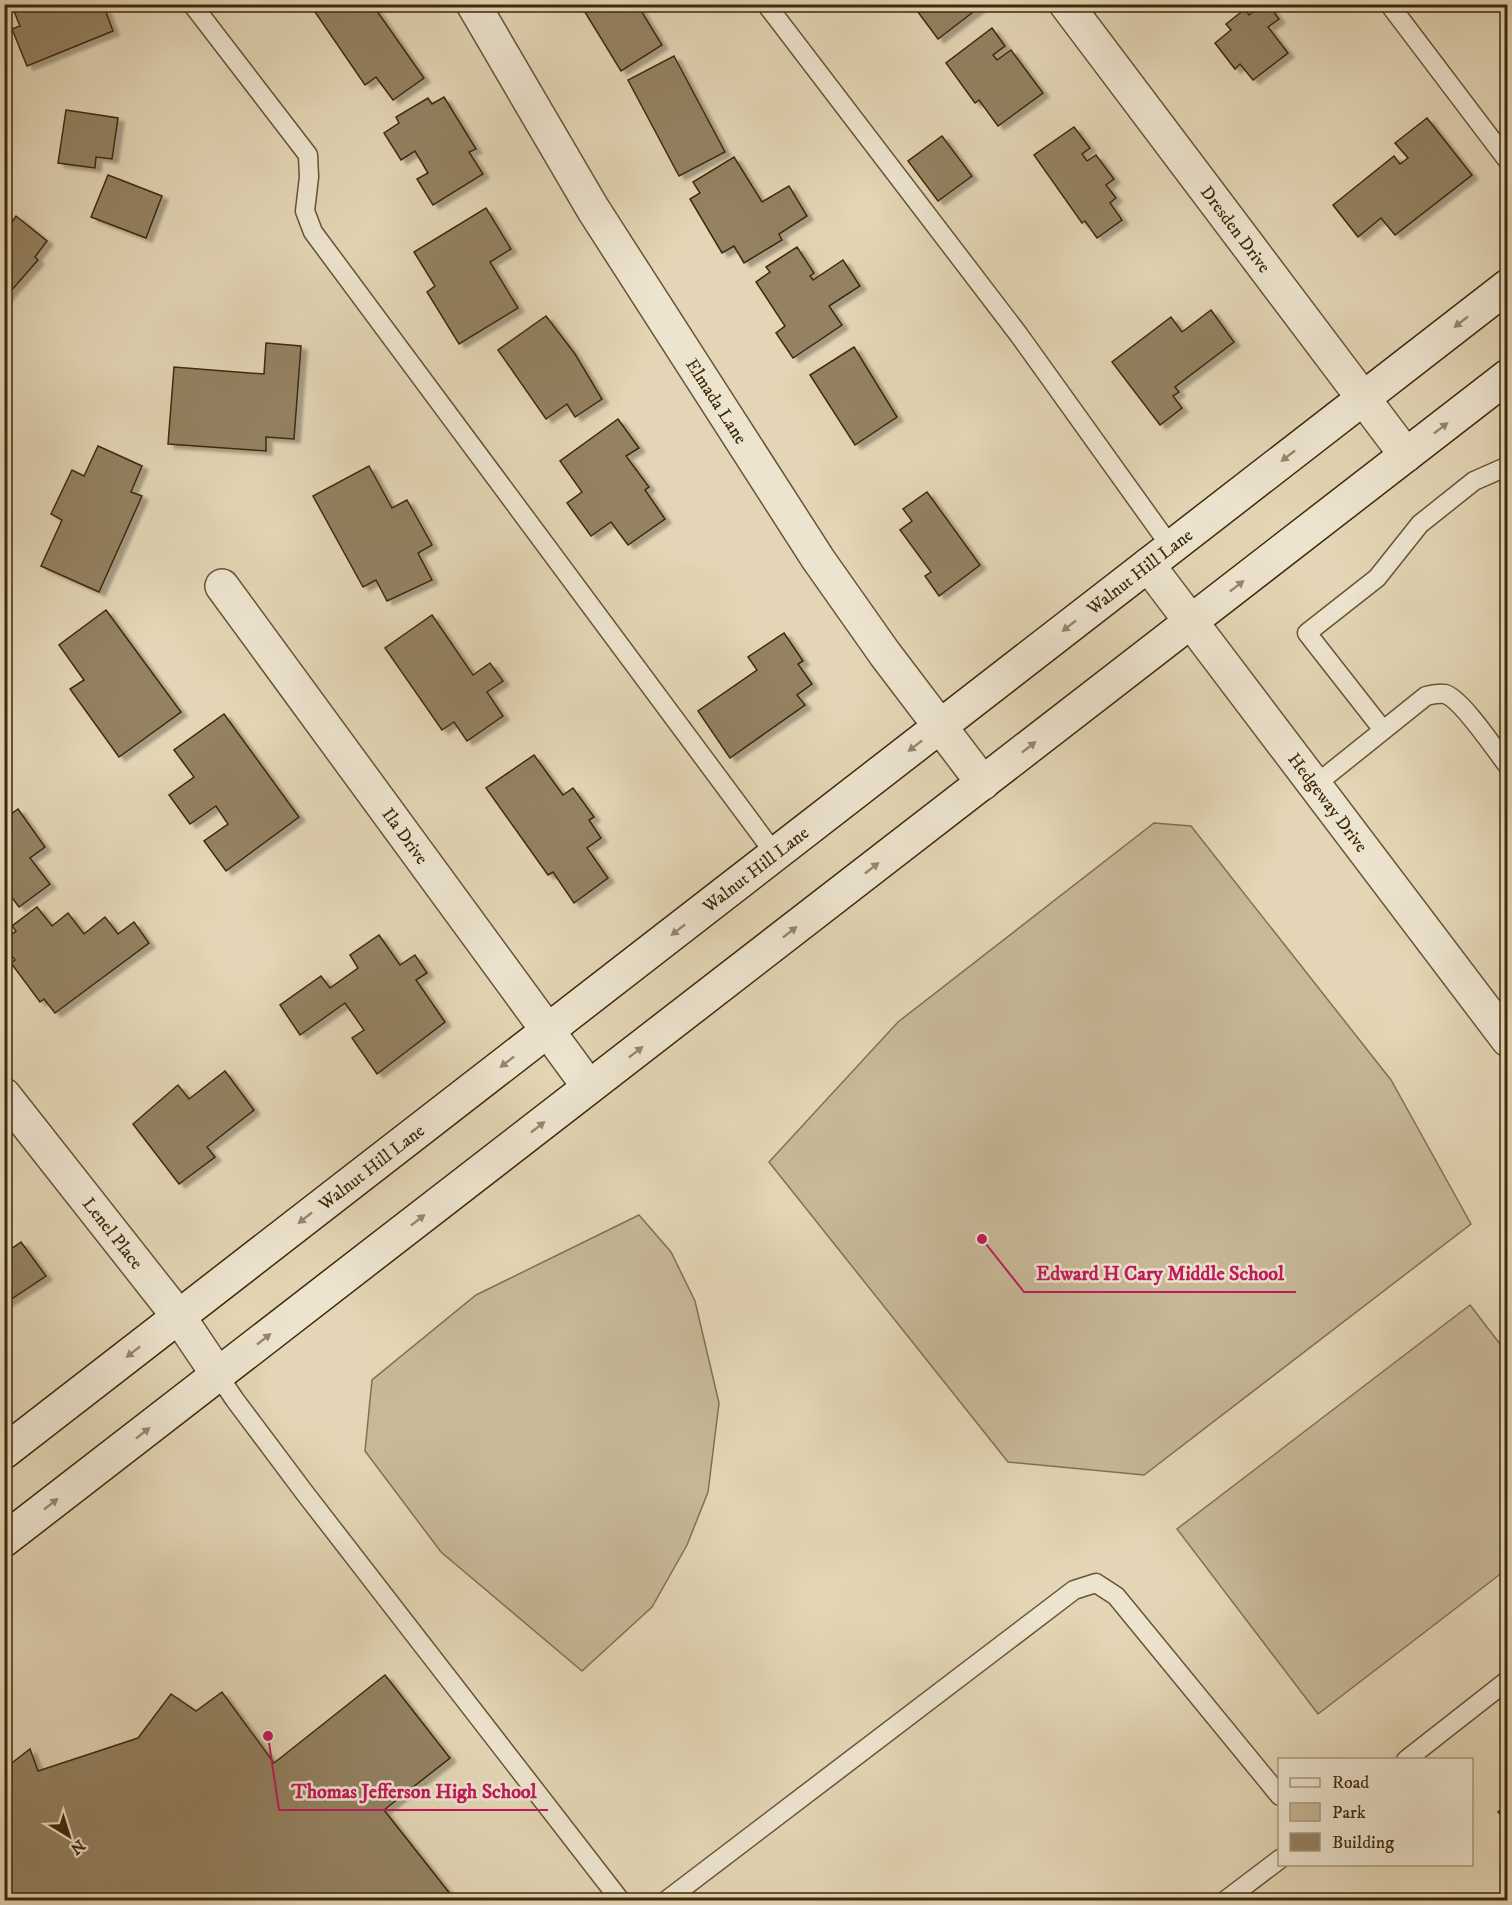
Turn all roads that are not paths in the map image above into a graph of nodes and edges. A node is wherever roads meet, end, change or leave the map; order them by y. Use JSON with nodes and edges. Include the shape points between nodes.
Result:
{"nodes":[{"id":1,"x":192,"y":4,"type":"edge"},
{"id":2,"x":473,"y":4,"type":"edge"},
{"id":3,"x":766,"y":4,"type":"edge"},
{"id":4,"x":1066,"y":4,"type":"edge"},
{"id":5,"x":1389,"y":4,"type":"edge"},
{"id":6,"x":1508,"y":161,"type":"edge"},
{"id":7,"x":1508,"y":286,"type":"edge"},
{"id":8,"x":1508,"y":376,"type":"edge"},
{"id":9,"x":1363,"y":398,"type":"junction"},
{"id":10,"x":1406,"y":455,"type":"junction"},
{"id":11,"x":1508,"y":466,"type":"edge"},
{"id":12,"x":1159,"y":556,"type":"junction"},
{"id":13,"x":222,"y":586,"type":"dead end"},
{"id":14,"x":1191,"y":621,"type":"junction"},
{"id":15,"x":940,"y":726,"type":"junction"},
{"id":16,"x":1383,"y":730,"type":"junction"},
{"id":17,"x":1508,"y":766,"type":"edge"},
{"id":18,"x":983,"y":783,"type":"junction"},
{"id":19,"x":1315,"y":785,"type":"junction"},
{"id":20,"x":775,"y":854,"type":"junction"},
{"id":21,"x":548,"y":1031,"type":"junction"},
{"id":22,"x":1508,"y":1040,"type":"edge"},
{"id":23,"x":589,"y":1087,"type":"junction"},
{"id":24,"x":4,"y":1095,"type":"edge"},
{"id":25,"x":179,"y":1317,"type":"junction"},
{"id":26,"x":218,"y":1375,"type":"junction"},
{"id":27,"x":4,"y":1452,"type":"edge"},
{"id":28,"x":4,"y":1540,"type":"edge"},
{"id":29,"x":1508,"y":1680,"type":"edge"},
{"id":30,"x":1409,"y":1758,"type":"edge"},
{"id":31,"x":1278,"y":1794,"type":"edge"},
{"id":32,"x":1278,"y":1861,"type":"edge"},
{"id":33,"x":620,"y":1900,"type":"edge"},
{"id":34,"x":667,"y":1900,"type":"edge"},
{"id":35,"x":1226,"y":1900,"type":"edge"}],
"edges":[{"from":1,"to":20,"type":"lane","via":[[308,155],[305,211],[313,232]]},
{"from":2,"to":15,"type":"main road","name":"Elmada Lane","via":[[593,209],[805,539]]},
{"from":3,"to":12,"type":"lane","via":[[1019,335]]},
{"from":4,"to":9,"type":"main road","name":"Dresden Drive"},
{"from":5,"to":6,"type":"lane"},
{"from":7,"to":9,"type":"main road","name":"Walnut Hill Lane","one_way":true},
{"from":10,"to":8,"type":"main road","one_way":true},
{"from":9,"to":10,"type":"main road","name":"Dresden Drive"},
{"from":9,"to":12,"type":"main road","name":"Walnut Hill Lane","one_way":true},
{"from":14,"to":10,"type":"main road","one_way":true},
{"from":11,"to":16,"type":"lane","via":[[1474,481],[1420,524],[1377,578],[1307,633]]},
{"from":12,"to":14,"type":"main road","name":"Hedgeway Drive"},
{"from":12,"to":15,"type":"main road","name":"Walnut Hill Lane","one_way":true},
{"from":13,"to":21,"type":"main road","name":"Ila Drive"},
{"from":18,"to":14,"type":"main road","one_way":true},
{"from":14,"to":19,"type":"main road","name":"Hedgeway Drive"},
{"from":15,"to":18,"type":"main road","name":"Elmada Lane"},
{"from":15,"to":20,"type":"main road","name":"Walnut Hill Lane","one_way":true},
{"from":16,"to":17,"type":"lane","via":[[1426,696],[1444,694],[1459,703]]},
{"from":16,"to":19,"type":"lane"},
{"from":23,"to":18,"type":"main road","one_way":true},
{"from":19,"to":22,"type":"main road","name":"Hedgeway Drive"},
{"from":20,"to":21,"type":"main road","name":"Walnut Hill Lane","one_way":true},
{"from":21,"to":23,"type":"main road","name":"Ila Drive"},
{"from":21,"to":25,"type":"main road","name":"Walnut Hill Lane","one_way":true},
{"from":26,"to":23,"type":"main road","one_way":true},
{"from":24,"to":25,"type":"main road","name":"Lenel Place"},
{"from":25,"to":26,"type":"main road","name":"Lenel Place"},
{"from":25,"to":27,"type":"main road","name":"Walnut Hill Lane","one_way":true},
{"from":28,"to":26,"type":"main road","one_way":true},
{"from":26,"to":33,"type":"lane"},
{"from":29,"to":30,"type":"lane"},
{"from":31,"to":34,"type":"lane","via":[[1116,1596],[1096,1583],[1074,1590]]},
{"from":32,"to":35,"type":"lane"}]}
